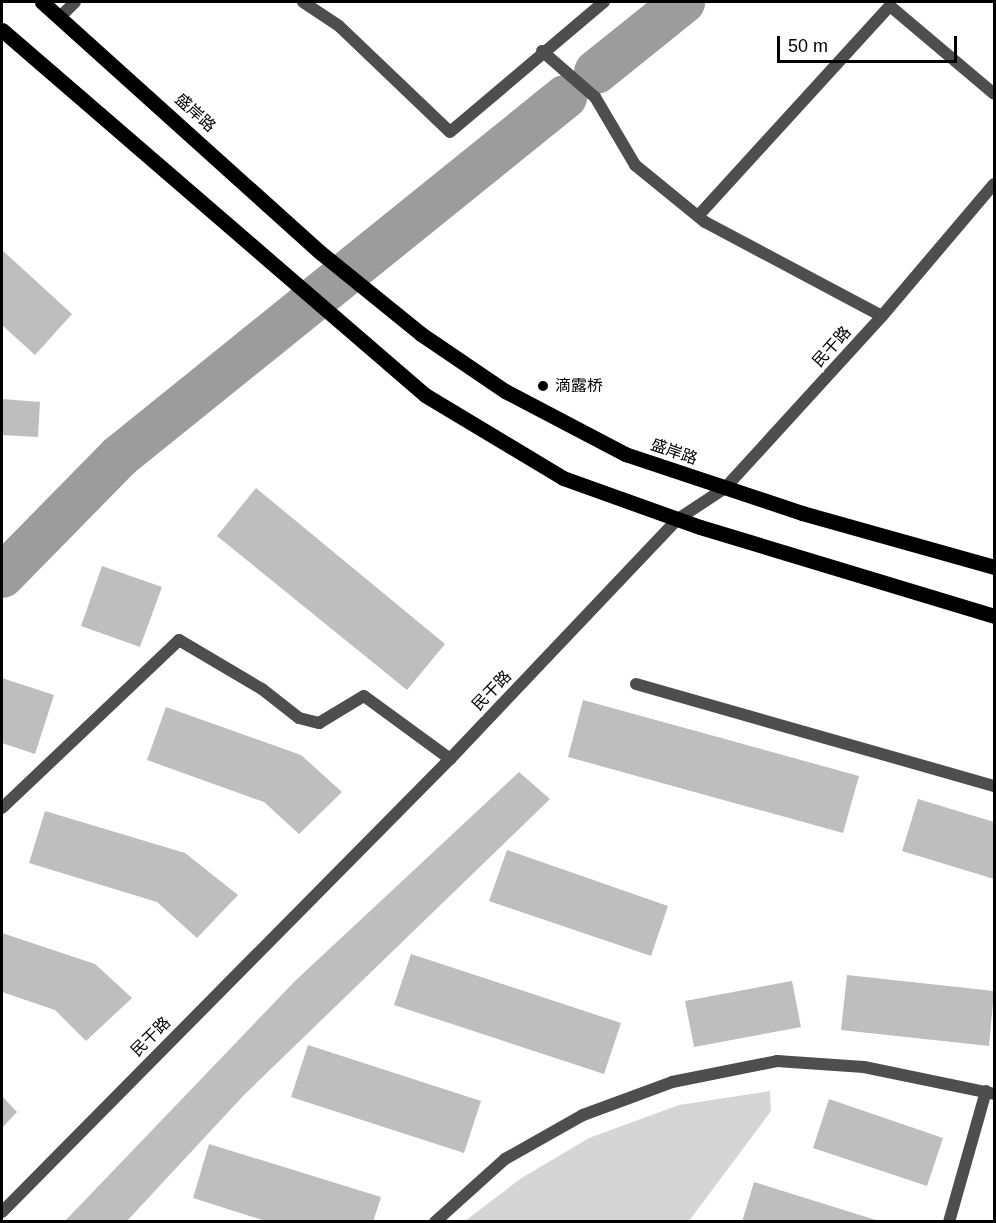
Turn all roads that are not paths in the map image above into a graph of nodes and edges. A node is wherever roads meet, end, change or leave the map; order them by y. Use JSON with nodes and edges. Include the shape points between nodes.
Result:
{"nodes":[{"id":1,"x":42,"y":2,"type":"edge"},
{"id":2,"x":75,"y":2,"type":"edge"},
{"id":3,"x":303,"y":2,"type":"edge"},
{"id":4,"x":604,"y":2,"type":"edge"},
{"id":5,"x":60,"y":17,"type":"junction"},
{"id":6,"x":2,"y":30,"type":"edge"},
{"id":7,"x":542,"y":51,"type":"junction"},
{"id":8,"x":994,"y":94,"type":"edge"},
{"id":9,"x":994,"y":184,"type":"edge"},
{"id":10,"x":698,"y":216,"type":"junction"},
{"id":11,"x":882,"y":316,"type":"junction"},
{"id":12,"x":725,"y":488,"type":"junction"},
{"id":13,"x":678,"y":519,"type":"junction"},
{"id":14,"x":994,"y":567,"type":"edge"},
{"id":15,"x":994,"y":616,"type":"edge"},
{"id":16,"x":636,"y":684,"type":"dead end"},
{"id":17,"x":450,"y":759,"type":"junction"},
{"id":18,"x":994,"y":786,"type":"edge"},
{"id":19,"x":2,"y":808,"type":"edge"},
{"id":20,"x":990,"y":1093,"type":"edge"},
{"id":21,"x":2,"y":1212,"type":"edge"},
{"id":22,"x":435,"y":1221,"type":"edge"},
{"id":23,"x":949,"y":1221,"type":"edge"}],
"edges":[{"from":1,"to":5,"type":"main road","name":"盛岸路"},
{"from":2,"to":5,"type":"street"},
{"from":3,"to":7,"type":"street","via":[[339,26],[450,132]]},
{"from":4,"to":7,"type":"street"},
{"from":5,"to":12,"type":"main road","name":"盛岸路","via":[[321,253],[421,334],[505,391],[625,454]]},
{"from":6,"to":13,"type":"main road","via":[[289,282],[425,395],[564,478]]},
{"from":7,"to":10,"type":"street","via":[[595,98],[635,165]]},
{"from":8,"to":10,"type":"street","via":[[890,6]]},
{"from":9,"to":11,"type":"street","name":"民干路"},
{"from":10,"to":11,"type":"street"},
{"from":11,"to":12,"type":"street","name":"民干路"},
{"from":12,"to":13,"type":"street","name":"民干路"},
{"from":12,"to":14,"type":"main road","name":"盛岸路"},
{"from":13,"to":15,"type":"main road"},
{"from":13,"to":17,"type":"street","name":"民干路"},
{"from":16,"to":18,"type":"street"},
{"from":17,"to":19,"type":"street","via":[[364,696],[319,723],[299,718],[262,689],[179,640]]},
{"from":17,"to":21,"type":"street","name":"民干路"},
{"from":20,"to":22,"type":"street","via":[[864,1067],[777,1061],[672,1082],[583,1115],[505,1160]]},
{"from":20,"to":23,"type":"street"}]}
